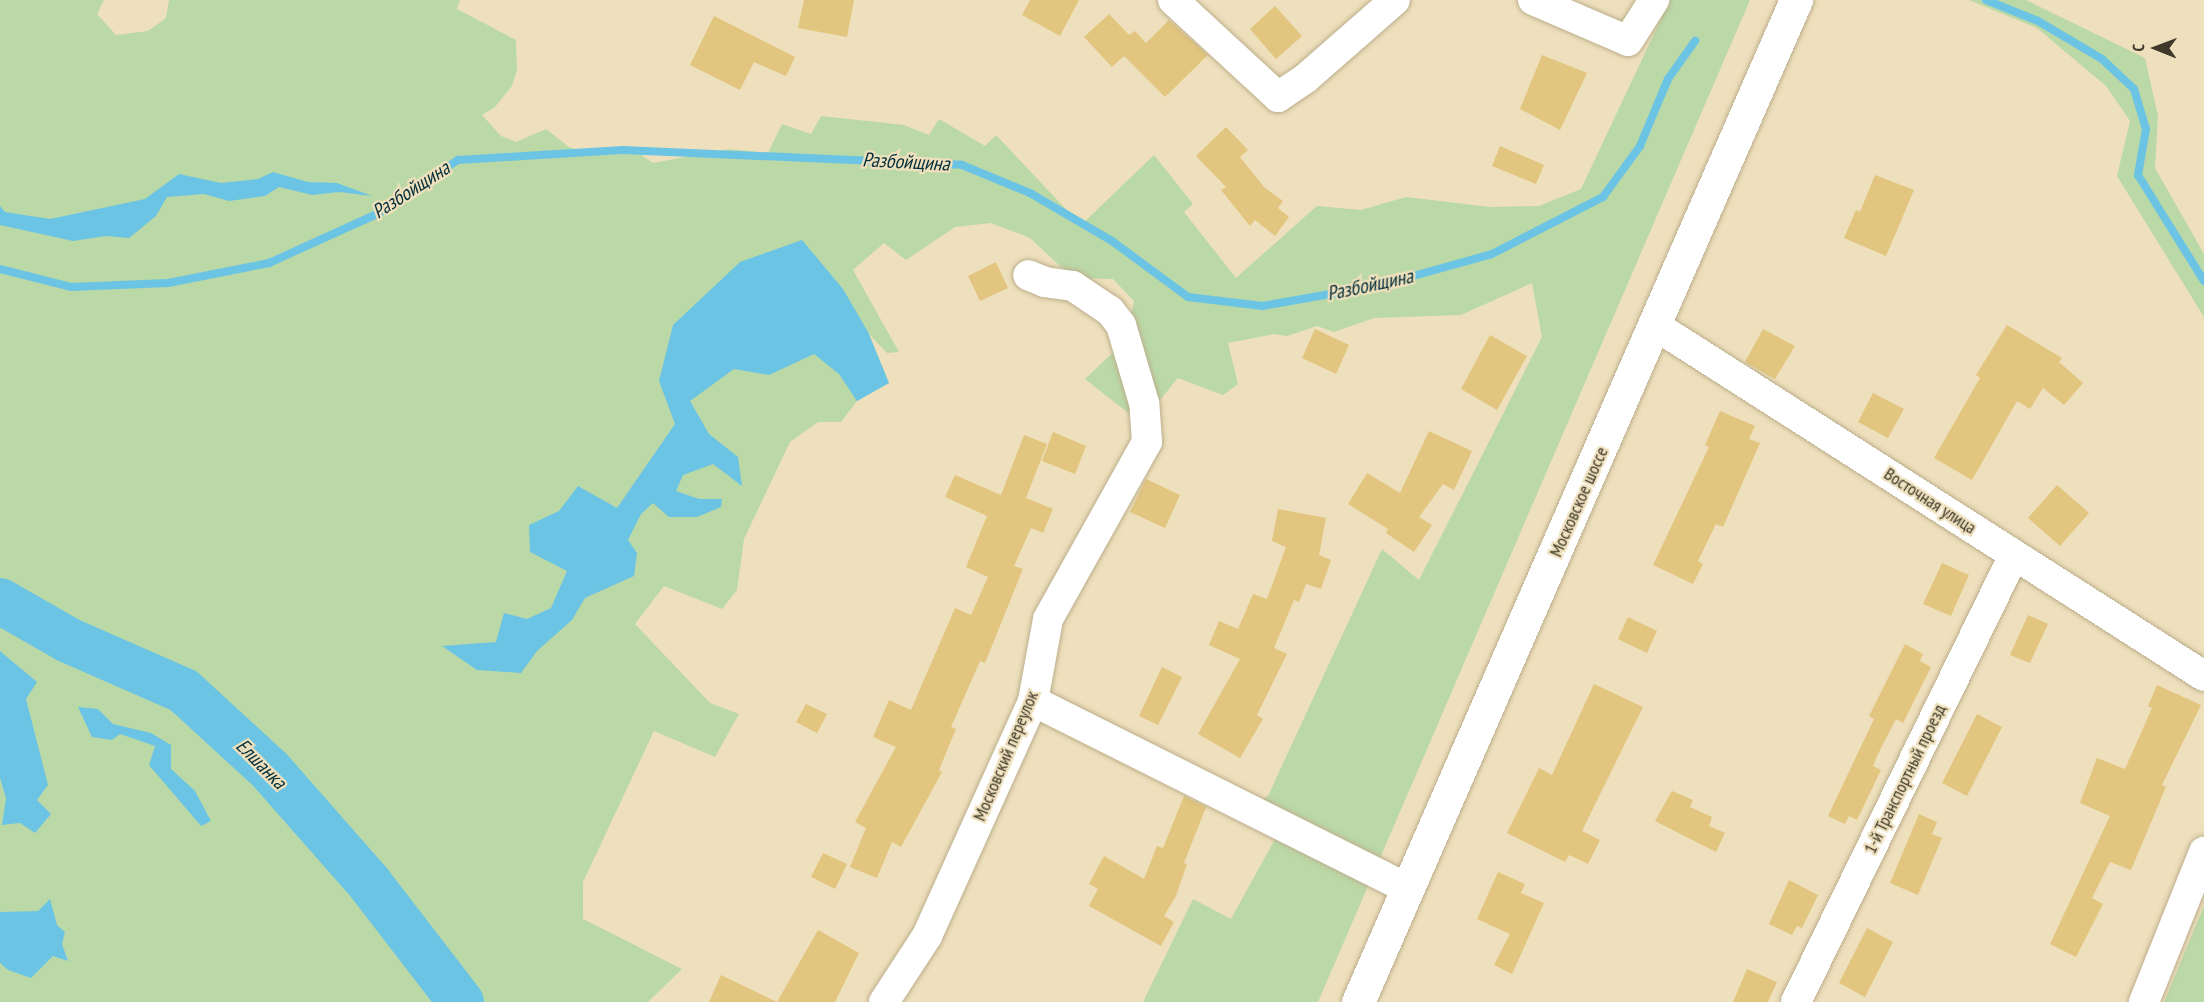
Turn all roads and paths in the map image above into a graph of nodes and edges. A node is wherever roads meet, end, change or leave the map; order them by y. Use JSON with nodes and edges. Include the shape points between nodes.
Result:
{"nodes":[{"id":1,"x":1173,"y":0,"type":"edge"},
{"id":2,"x":1395,"y":0,"type":"edge"},
{"id":3,"x":1533,"y":0,"type":"edge"},
{"id":4,"x":1654,"y":0,"type":"edge"},
{"id":5,"x":1796,"y":0,"type":"edge"},
{"id":6,"x":1028,"y":275,"type":"dead end"},
{"id":7,"x":1656,"y":326,"type":"junction"},
{"id":8,"x":2014,"y":555,"type":"junction"},
{"id":9,"x":2204,"y":676,"type":"edge"},
{"id":10,"x":1033,"y":700,"type":"junction"},
{"id":11,"x":2204,"y":852,"type":"edge"},
{"id":12,"x":1408,"y":889,"type":"junction"},
{"id":13,"x":884,"y":1002,"type":"edge"},
{"id":14,"x":1358,"y":1002,"type":"edge"},
{"id":15,"x":1796,"y":1002,"type":"edge"},
{"id":16,"x":2144,"y":1002,"type":"edge"}],
"edges":[{"from":1,"to":2,"type":"street","via":[[1278,97],[1306,78]]},
{"from":3,"to":4,"type":"street","via":[[1628,41]]},
{"from":5,"to":7,"type":"main road","name":"Московское шоссе"},
{"from":6,"to":10,"type":"street","name":"Московский переулок","via":[[1073,286],[1110,311],[1121,325],[1144,404],[1147,442],[1048,619]]},
{"from":7,"to":8,"type":"street","name":"Восточная улица"},
{"from":7,"to":12,"type":"main road","name":"Московское шоссе"},
{"from":8,"to":9,"type":"street","name":"Восточная улица"},
{"from":8,"to":15,"type":"street","name":"1-й Транспортный проезд"},
{"from":10,"to":12,"type":"street"},
{"from":10,"to":13,"type":"street","name":"Московский переулок","via":[[927,936]]},
{"from":11,"to":16,"type":"street"},
{"from":12,"to":14,"type":"main road","name":"Московское шоссе"}]}
